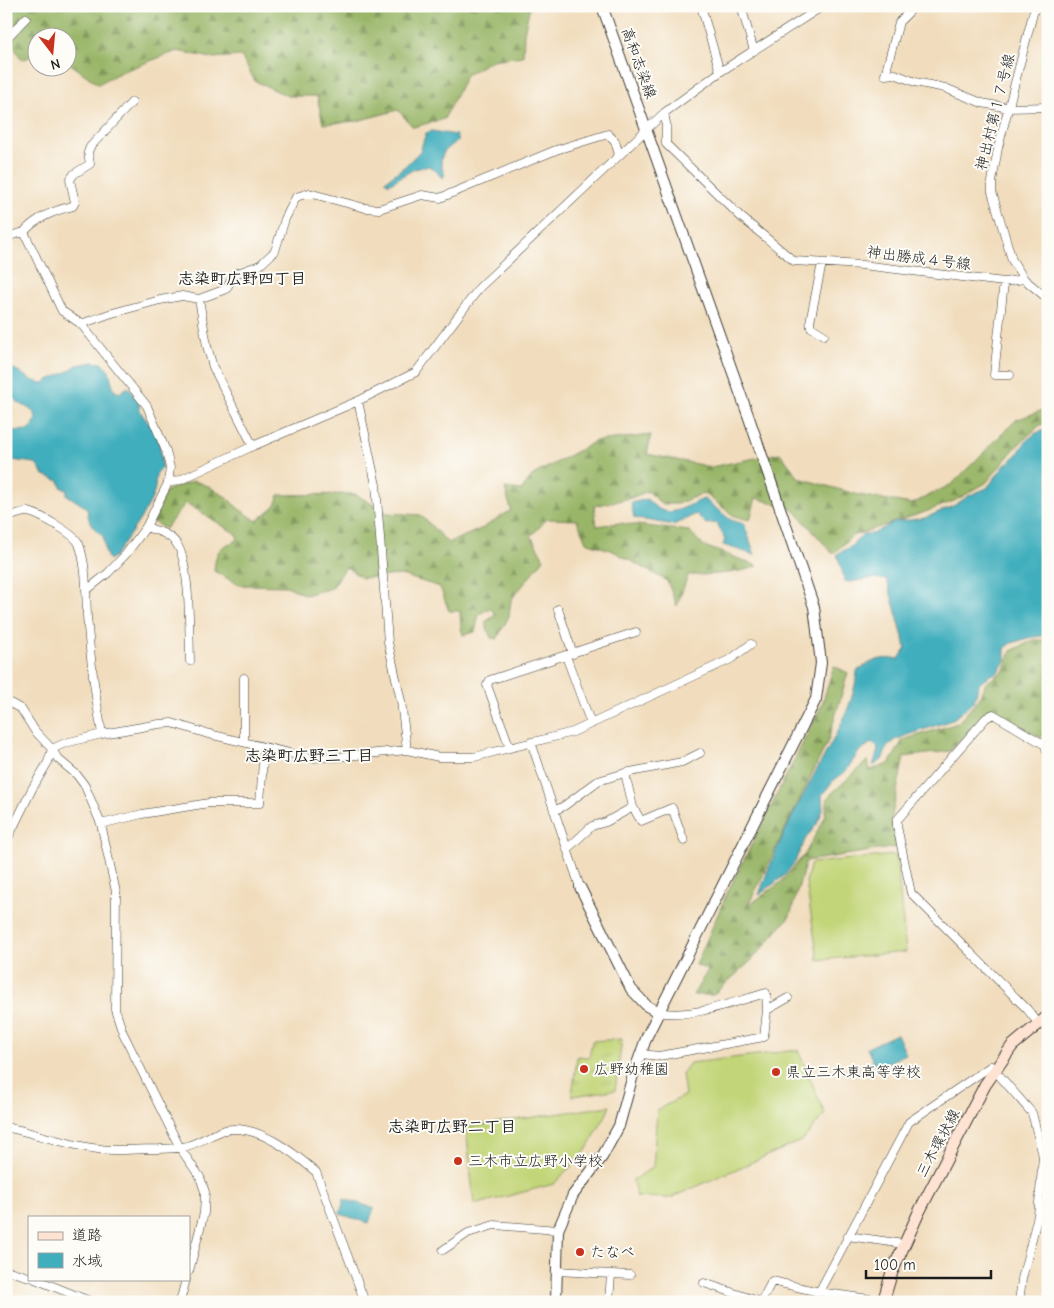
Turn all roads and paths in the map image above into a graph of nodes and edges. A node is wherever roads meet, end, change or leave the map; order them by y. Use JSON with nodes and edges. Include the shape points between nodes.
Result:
{"nodes":[{"id":1,"x":602,"y":6,"type":"edge"},
{"id":2,"x":701,"y":6,"type":"edge"},
{"id":3,"x":741,"y":6,"type":"edge"},
{"id":4,"x":823,"y":6,"type":"edge"},
{"id":5,"x":911,"y":6,"type":"edge"},
{"id":6,"x":1036,"y":6,"type":"edge"},
{"id":7,"x":26,"y":18,"type":"dead end"},
{"id":8,"x":6,"y":39,"type":"edge"},
{"id":9,"x":754,"y":51,"type":"junction"},
{"id":10,"x":720,"y":72,"type":"junction"},
{"id":11,"x":132,"y":102,"type":"dead end"},
{"id":12,"x":1048,"y":107,"type":"edge"},
{"id":13,"x":1009,"y":108,"type":"junction"},
{"id":14,"x":664,"y":113,"type":"junction"},
{"id":15,"x":647,"y":130,"type":"junction"},
{"id":16,"x":619,"y":155,"type":"junction"},
{"id":17,"x":24,"y":232,"type":"junction"},
{"id":18,"x":6,"y":237,"type":"edge"},
{"id":19,"x":822,"y":263,"type":"junction"},
{"id":20,"x":1024,"y":279,"type":"junction"},
{"id":21,"x":1004,"y":282,"type":"junction"},
{"id":22,"x":198,"y":299,"type":"junction"},
{"id":23,"x":1048,"y":299,"type":"edge"},
{"id":24,"x":81,"y":324,"type":"junction"},
{"id":25,"x":824,"y":336,"type":"dead end"},
{"id":26,"x":1010,"y":375,"type":"dead end"},
{"id":27,"x":358,"y":401,"type":"junction"},
{"id":28,"x":253,"y":446,"type":"junction"},
{"id":29,"x":168,"y":483,"type":"junction"},
{"id":30,"x":6,"y":518,"type":"edge"},
{"id":31,"x":146,"y":527,"type":"junction"},
{"id":32,"x":87,"y":590,"type":"junction"},
{"id":33,"x":558,"y":609,"type":"dead end"},
{"id":34,"x":636,"y":632,"type":"dead end"},
{"id":35,"x":751,"y":644,"type":"dead end"},
{"id":36,"x":569,"y":655,"type":"junction"},
{"id":37,"x":190,"y":661,"type":"dead end"},
{"id":38,"x":244,"y":678,"type":"dead end"},
{"id":39,"x":6,"y":703,"type":"edge"},
{"id":40,"x":590,"y":724,"type":"junction"},
{"id":41,"x":102,"y":734,"type":"junction"},
{"id":42,"x":244,"y":742,"type":"junction"},
{"id":43,"x":531,"y":742,"type":"junction"},
{"id":44,"x":1046,"y":743,"type":"edge"},
{"id":45,"x":264,"y":747,"type":"junction"},
{"id":46,"x":510,"y":748,"type":"junction"},
{"id":47,"x":52,"y":749,"type":"junction"},
{"id":48,"x":407,"y":750,"type":"junction"},
{"id":49,"x":700,"y":753,"type":"dead end"},
{"id":50,"x":1048,"y":754,"type":"edge"},
{"id":51,"x":625,"y":773,"type":"junction"},
{"id":52,"x":634,"y":807,"type":"junction"},
{"id":53,"x":554,"y":810,"type":"junction"},
{"id":54,"x":101,"y":824,"type":"junction"},
{"id":55,"x":684,"y":841,"type":"dead end"},
{"id":56,"x":6,"y":842,"type":"edge"},
{"id":57,"x":567,"y":849,"type":"junction"},
{"id":58,"x":580,"y":887,"type":"joint"},
{"id":59,"x":788,"y":998,"type":"dead end"},
{"id":60,"x":767,"y":1010,"type":"junction"},
{"id":61,"x":658,"y":1012,"type":"junction"},
{"id":62,"x":1043,"y":1020,"type":"edge"},
{"id":63,"x":641,"y":1054,"type":"junction"},
{"id":64,"x":995,"y":1069,"type":"junction"},
{"id":65,"x":6,"y":1127,"type":"edge"},
{"id":66,"x":180,"y":1148,"type":"junction"},
{"id":67,"x":1038,"y":1214,"type":"junction"},
{"id":68,"x":1048,"y":1215,"type":"edge"},
{"id":69,"x":558,"y":1230,"type":"junction"},
{"id":70,"x":848,"y":1236,"type":"junction"},
{"id":71,"x":904,"y":1244,"type":"junction"},
{"id":72,"x":443,"y":1250,"type":"dead end"},
{"id":73,"x":190,"y":1266,"type":"edge"},
{"id":74,"x":6,"y":1270,"type":"edge"},
{"id":75,"x":557,"y":1271,"type":"junction"},
{"id":76,"x":611,"y":1274,"type":"junction"},
{"id":77,"x":630,"y":1275,"type":"dead end"},
{"id":78,"x":28,"y":1277,"type":"edge"},
{"id":79,"x":37,"y":1280,"type":"edge"},
{"id":80,"x":186,"y":1280,"type":"edge"},
{"id":81,"x":704,"y":1283,"type":"dead end"},
{"id":82,"x":819,"y":1292,"type":"junction"},
{"id":83,"x":92,"y":1302,"type":"edge"},
{"id":84,"x":180,"y":1302,"type":"edge"},
{"id":85,"x":365,"y":1302,"type":"edge"},
{"id":86,"x":556,"y":1302,"type":"edge"},
{"id":87,"x":609,"y":1302,"type":"edge"},
{"id":88,"x":761,"y":1302,"type":"edge"},
{"id":89,"x":883,"y":1302,"type":"edge"},
{"id":90,"x":1019,"y":1302,"type":"edge"}],
"edges":[{"from":1,"to":15,"type":"street","name":"高和志染線"},
{"from":2,"to":10,"type":"street"},
{"from":3,"to":9,"type":"street"},
{"from":4,"to":9,"type":"street"},
{"from":5,"to":13,"type":"street","via":[[899,22],[885,75],[895,74],[945,88],[982,103]]},
{"from":6,"to":13,"type":"street","name":"神出村第１７号線"},
{"from":7,"to":8,"type":"street"},
{"from":9,"to":10,"type":"street"},
{"from":10,"to":14,"type":"street"},
{"from":11,"to":17,"type":"street","via":[[90,148],[90,164],[70,180],[73,206],[50,214]]},
{"from":12,"to":13,"type":"street"},
{"from":13,"to":20,"type":"street","name":"神出村第１７号線","via":[[998,148],[992,192],[1012,260]]},
{"from":14,"to":15,"type":"street"},
{"from":14,"to":19,"type":"street","name":"神出勝成４号線","via":[[666,144],[742,217],[794,261]]},
{"from":15,"to":16,"type":"street"},
{"from":15,"to":61,"type":"street","name":"高和志染線","via":[[814,607],[820,663],[816,699]]},
{"from":16,"to":22,"type":"street","via":[[615,141],[608,134],[556,150],[440,198],[422,195],[379,209],[309,193],[296,197],[275,251],[260,265],[235,274],[226,289]]},
{"from":16,"to":27,"type":"street","via":[[480,287],[416,372]]},
{"from":17,"to":18,"type":"street"},
{"from":17,"to":24,"type":"street","via":[[62,312]]},
{"from":19,"to":21,"type":"street","name":"神出勝成４号線"},
{"from":19,"to":25,"type":"street","via":[[810,322],[811,328]]},
{"from":20,"to":21,"type":"street","name":"神出勝成４号線"},
{"from":20,"to":23,"type":"street","name":"神出村第１７号線"},
{"from":21,"to":26,"type":"street","via":[[994,375]]},
{"from":22,"to":24,"type":"street","via":[[182,296],[160,300]]},
{"from":22,"to":28,"type":"street","via":[[214,367]]},
{"from":24,"to":29,"type":"street","via":[[147,406],[166,451],[170,468]]},
{"from":27,"to":28,"type":"street"},
{"from":27,"to":48,"type":"street","via":[[376,485],[388,642],[401,701]]},
{"from":28,"to":29,"type":"street"},
{"from":29,"to":31,"type":"street"},
{"from":30,"to":32,"type":"street","via":[[26,511],[70,534],[78,543]]},
{"from":31,"to":32,"type":"street","via":[[126,554]]},
{"from":31,"to":37,"type":"street","via":[[168,535],[177,543],[186,569]]},
{"from":32,"to":41,"type":"street","via":[[93,688]]},
{"from":33,"to":36,"type":"street"},
{"from":34,"to":36,"type":"street"},
{"from":35,"to":40,"type":"street","via":[[731,659]]},
{"from":36,"to":40,"type":"street"},
{"from":36,"to":46,"type":"street","via":[[490,680],[487,684]]},
{"from":38,"to":42,"type":"street"},
{"from":39,"to":47,"type":"street","via":[[21,710]]},
{"from":40,"to":43,"type":"street","via":[[574,732]]},
{"from":41,"to":42,"type":"street","via":[[172,723]]},
{"from":41,"to":47,"type":"street"},
{"from":42,"to":45,"type":"street"},
{"from":43,"to":46,"type":"street"},
{"from":43,"to":53,"type":"street"},
{"from":44,"to":50,"type":"street"},
{"from":44,"to":62,"type":"street","via":[[993,714],[986,718],[897,820],[911,893],[1027,1009]]},
{"from":45,"to":48,"type":"street","via":[[310,758]]},
{"from":45,"to":54,"type":"street","via":[[260,803],[209,803]]},
{"from":46,"to":48,"type":"street","via":[[474,757],[439,757]]},
{"from":47,"to":54,"type":"street","via":[[85,786]]},
{"from":47,"to":56,"type":"street"},
{"from":49,"to":51,"type":"street","via":[[682,762]]},
{"from":51,"to":52,"type":"street"},
{"from":51,"to":53,"type":"street","via":[[598,781]]},
{"from":52,"to":55,"type":"street","via":[[641,820],[672,808]]},
{"from":52,"to":57,"type":"street","via":[[592,826]]},
{"from":53,"to":57,"type":"street"},
{"from":54,"to":66,"type":"street","via":[[116,892],[115,1008],[123,1034]]},
{"from":57,"to":58,"type":"street"},
{"from":58,"to":61,"type":"street","via":[[631,989],[647,1006]]},
{"from":59,"to":60,"type":"street"},
{"from":60,"to":61,"type":"street","via":[[766,993],[691,1013]]},
{"from":60,"to":63,"type":"street","via":[[764,1037],[659,1056]]},
{"from":61,"to":63,"type":"street","name":"高和志染線"},
{"from":62,"to":64,"type":"main road","name":"三木環状線","via":[[1012,1046]]},
{"from":63,"to":69,"type":"street","name":"高和志染線","via":[[619,1126],[602,1157],[573,1195]]},
{"from":64,"to":67,"type":"street","via":[[1032,1113],[1043,1156]]},
{"from":64,"to":70,"type":"street","via":[[991,1066],[909,1122]]},
{"from":64,"to":71,"type":"main road","name":"三木環状線"},
{"from":65,"to":66,"type":"street","via":[[112,1150]]},
{"from":66,"to":73,"type":"street","via":[[200,1177],[205,1192],[204,1213]]},
{"from":66,"to":85,"type":"street","via":[[225,1130],[254,1132],[272,1140],[316,1172]]},
{"from":67,"to":68,"type":"street"},
{"from":67,"to":90,"type":"street"},
{"from":69,"to":72,"type":"street","via":[[494,1225],[468,1233]]},
{"from":69,"to":75,"type":"street"},
{"from":70,"to":71,"type":"street"},
{"from":70,"to":82,"type":"street"},
{"from":71,"to":89,"type":"main road","name":"三木環状線"},
{"from":74,"to":78,"type":"street"},
{"from":75,"to":76,"type":"street"},
{"from":75,"to":86,"type":"street"},
{"from":76,"to":77,"type":"street"},
{"from":76,"to":87,"type":"street"},
{"from":79,"to":83,"type":"street"},
{"from":80,"to":84,"type":"street"},
{"from":81,"to":88,"type":"street"},
{"from":82,"to":88,"type":"street","via":[[772,1281]]},
{"from":82,"to":89,"type":"street"}]}
